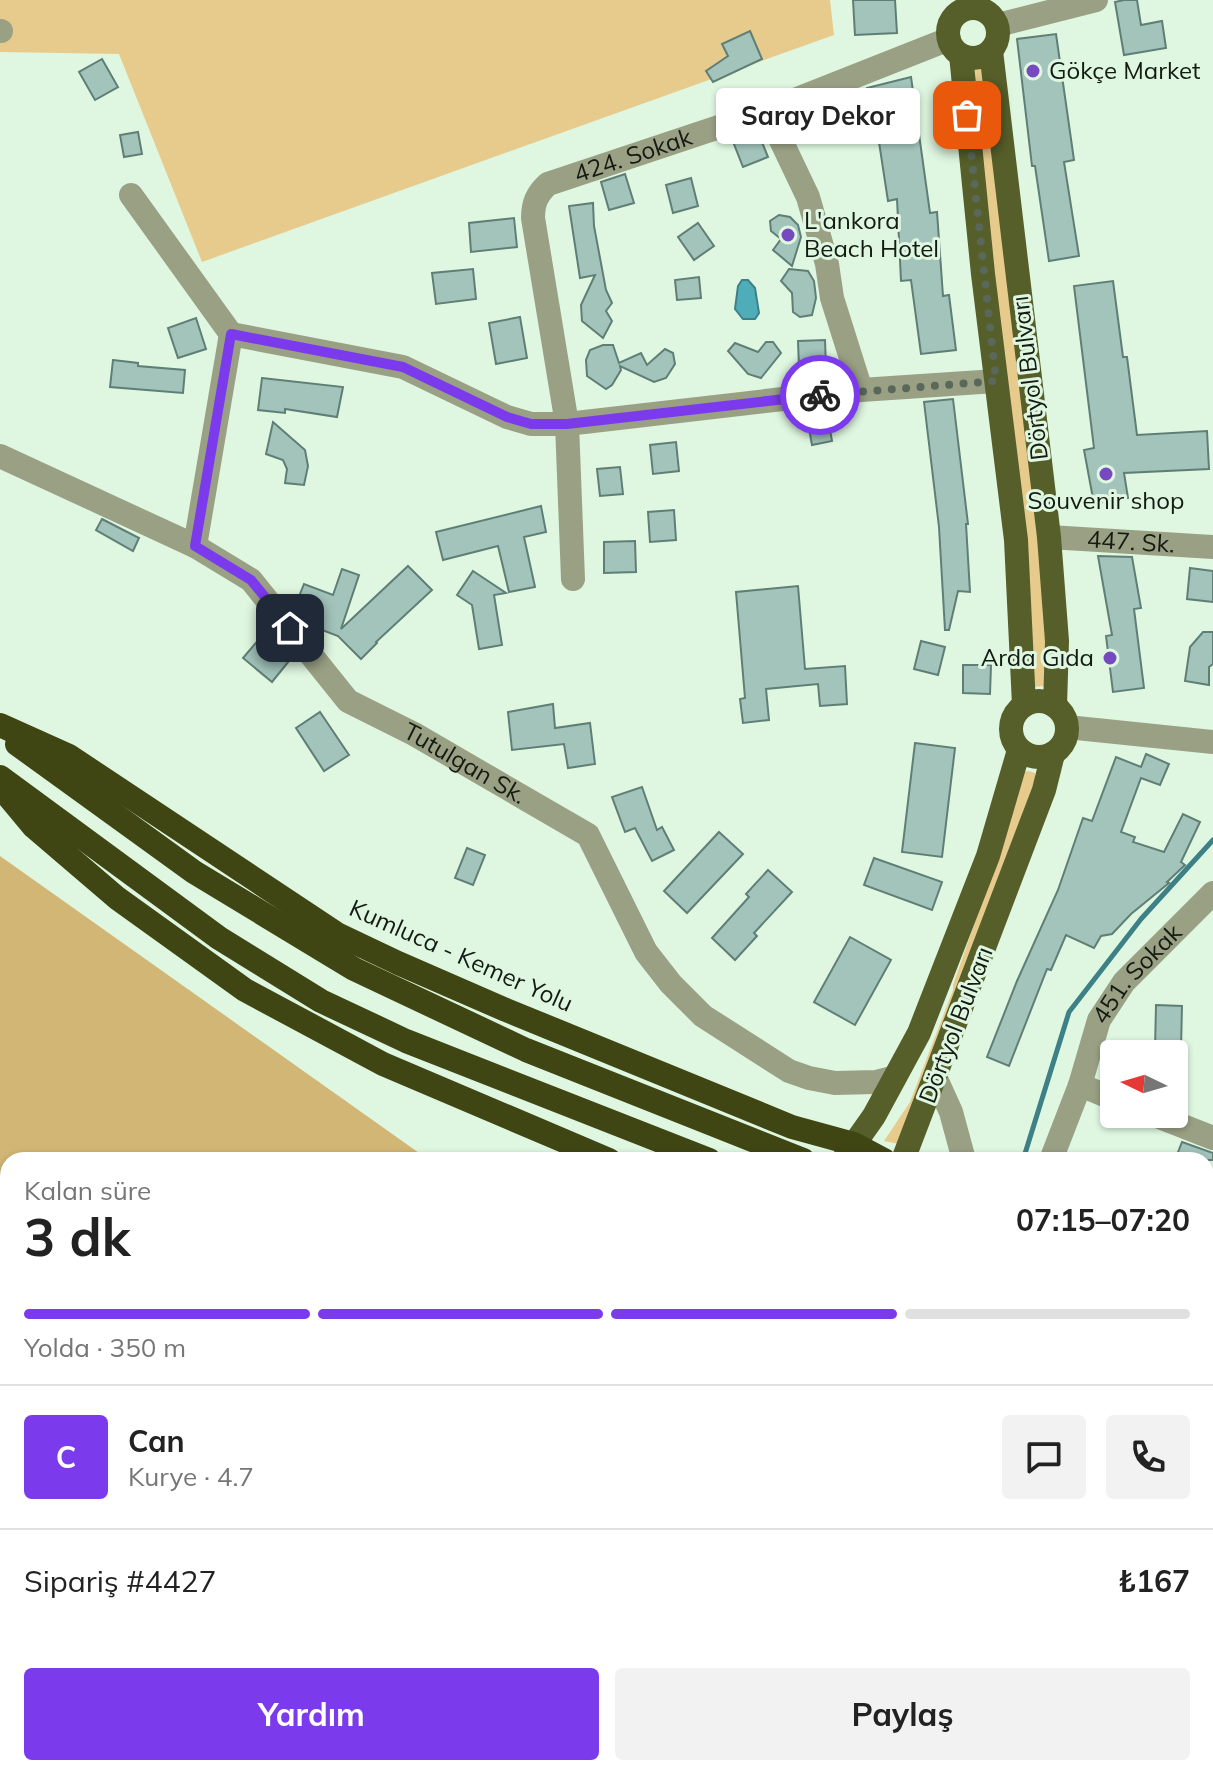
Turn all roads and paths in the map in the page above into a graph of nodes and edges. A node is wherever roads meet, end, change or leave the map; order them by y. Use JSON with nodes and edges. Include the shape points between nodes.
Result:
{"nodes":[{"id":1,"x":1096,"y":0,"type":"edge"},
{"id":2,"x":955,"y":7,"type":"edge"},
{"id":3,"x":989,"y":12,"type":"edge"},
{"id":4,"x":955,"y":47,"type":"junction"},
{"id":5,"x":991,"y":51,"type":"junction"},
{"id":6,"x":767,"y":111,"type":"junction"},
{"id":7,"x":131,"y":195,"type":"dead end"},
{"id":8,"x":231,"y":334,"type":"junction"},
{"id":9,"x":996,"y":381,"type":"junction"},
{"id":10,"x":861,"y":390,"type":"junction"},
{"id":11,"x":567,"y":424,"type":"junction"},
{"id":12,"x":0,"y":456,"type":"edge"},
{"id":13,"x":1049,"y":537,"type":"junction"},
{"id":14,"x":195,"y":546,"type":"junction"},
{"id":15,"x":1213,"y":547,"type":"edge"},
{"id":16,"x":573,"y":579,"type":"dead end"},
{"id":17,"x":1024,"y":705,"type":"junction"},
{"id":18,"x":1061,"y":716,"type":"junction"},
{"id":19,"x":0,"y":725,"type":"edge"},
{"id":20,"x":0,"y":732,"type":"edge"},
{"id":21,"x":1213,"y":742,"type":"edge"},
{"id":22,"x":1019,"y":750,"type":"junction"},
{"id":23,"x":1053,"y":754,"type":"junction"},
{"id":24,"x":0,"y":777,"type":"edge"},
{"id":25,"x":0,"y":786,"type":"edge"},
{"id":26,"x":1213,"y":893,"type":"edge"},
{"id":27,"x":895,"y":1077,"type":"junction"},
{"id":28,"x":936,"y":1079,"type":"junction"},
{"id":29,"x":1080,"y":1085,"type":"junction"},
{"id":30,"x":1100,"y":1093,"type":"edge"},
{"id":31,"x":1188,"y":1128,"type":"edge"},
{"id":32,"x":1213,"y":1138,"type":"edge"},
{"id":33,"x":590,"y":1152,"type":"edge"},
{"id":34,"x":689,"y":1152,"type":"edge"},
{"id":35,"x":783,"y":1152,"type":"edge"},
{"id":36,"x":848,"y":1152,"type":"edge"},
{"id":37,"x":906,"y":1152,"type":"edge"},
{"id":38,"x":962,"y":1152,"type":"edge"},
{"id":39,"x":1054,"y":1152,"type":"edge"}],
"edges":[{"from":1,"to":3,"type":"street"},
{"from":2,"to":3,"type":"main road"},
{"from":2,"to":4,"type":"main road","via":[[949,26]]},
{"from":3,"to":5,"type":"main road","via":[[998,39]]},
{"from":4,"to":5,"type":"main road","via":[[976,58]]},
{"from":4,"to":6,"type":"street","name":"424. Sokak"},
{"from":4,"to":9,"type":"main road","name":"Dörtyol Bulvarı"},
{"from":5,"to":13,"type":"main road","name":"Dörtyol Bulvarı"},
{"from":6,"to":10,"type":"street","via":[[808,197]]},
{"from":6,"to":11,"type":"street","name":"424. Sokak","via":[[541,190],[533,218]]},
{"from":7,"to":8,"type":"street"},
{"from":8,"to":11,"type":"street","via":[[403,367],[507,417],[531,424]]},
{"from":8,"to":14,"type":"street"},
{"from":9,"to":10,"type":"street"},
{"from":9,"to":17,"type":"main road","name":"Dörtyol Bulvarı","via":[[1016,540]]},
{"from":10,"to":11,"type":"street"},
{"from":11,"to":16,"type":"street"},
{"from":12,"to":14,"type":"street","name":"Tutulgan Sk."},
{"from":13,"to":15,"type":"street","name":"447. Sk."},
{"from":13,"to":18,"type":"main road","name":"Dörtyol Bulvarı"},
{"from":14,"to":27,"type":"street","name":"Tutulgan Sk.","via":[[251,580],[348,701],[588,835],[646,952],[703,1016],[789,1071],[809,1078],[835,1083]]},
{"from":17,"to":18,"type":"main road","via":[[1040,701]]},
{"from":17,"to":22,"type":"main road","via":[[1010,728]]},
{"from":18,"to":21,"type":"street"},
{"from":18,"to":23,"type":"main road","via":[[1064,743]]},
{"from":19,"to":36,"type":"highway","name":"Kumluca - Kemer Yolu","via":[[69,756],[349,940]]},
{"from":20,"to":35,"type":"highway","via":[[194,872],[354,969],[526,1050]]},
{"from":22,"to":23,"type":"main road","via":[[1035,758]]},
{"from":22,"to":27,"type":"main road","name":"Dörtyol Bulvarı","via":[[988,856],[919,1033]]},
{"from":23,"to":28,"type":"main road","name":"Dörtyol Bulvarı"},
{"from":24,"to":34,"type":"highway","via":[[219,938],[321,1001],[406,1041]]},
{"from":25,"to":33,"type":"highway","via":[[34,827],[117,898],[245,990],[383,1064]]},
{"from":26,"to":29,"type":"street","name":"451. Sokak","via":[[1124,982],[1099,1020]]},
{"from":27,"to":36,"type":"main road","name":"Dörtyol Bulvarı"},
{"from":28,"to":37,"type":"main road","name":"Dörtyol Bulvarı"},
{"from":28,"to":38,"type":"street"},
{"from":29,"to":30,"type":"street"},
{"from":29,"to":39,"type":"street","name":"451. Sokak"},
{"from":31,"to":32,"type":"street"}]}
